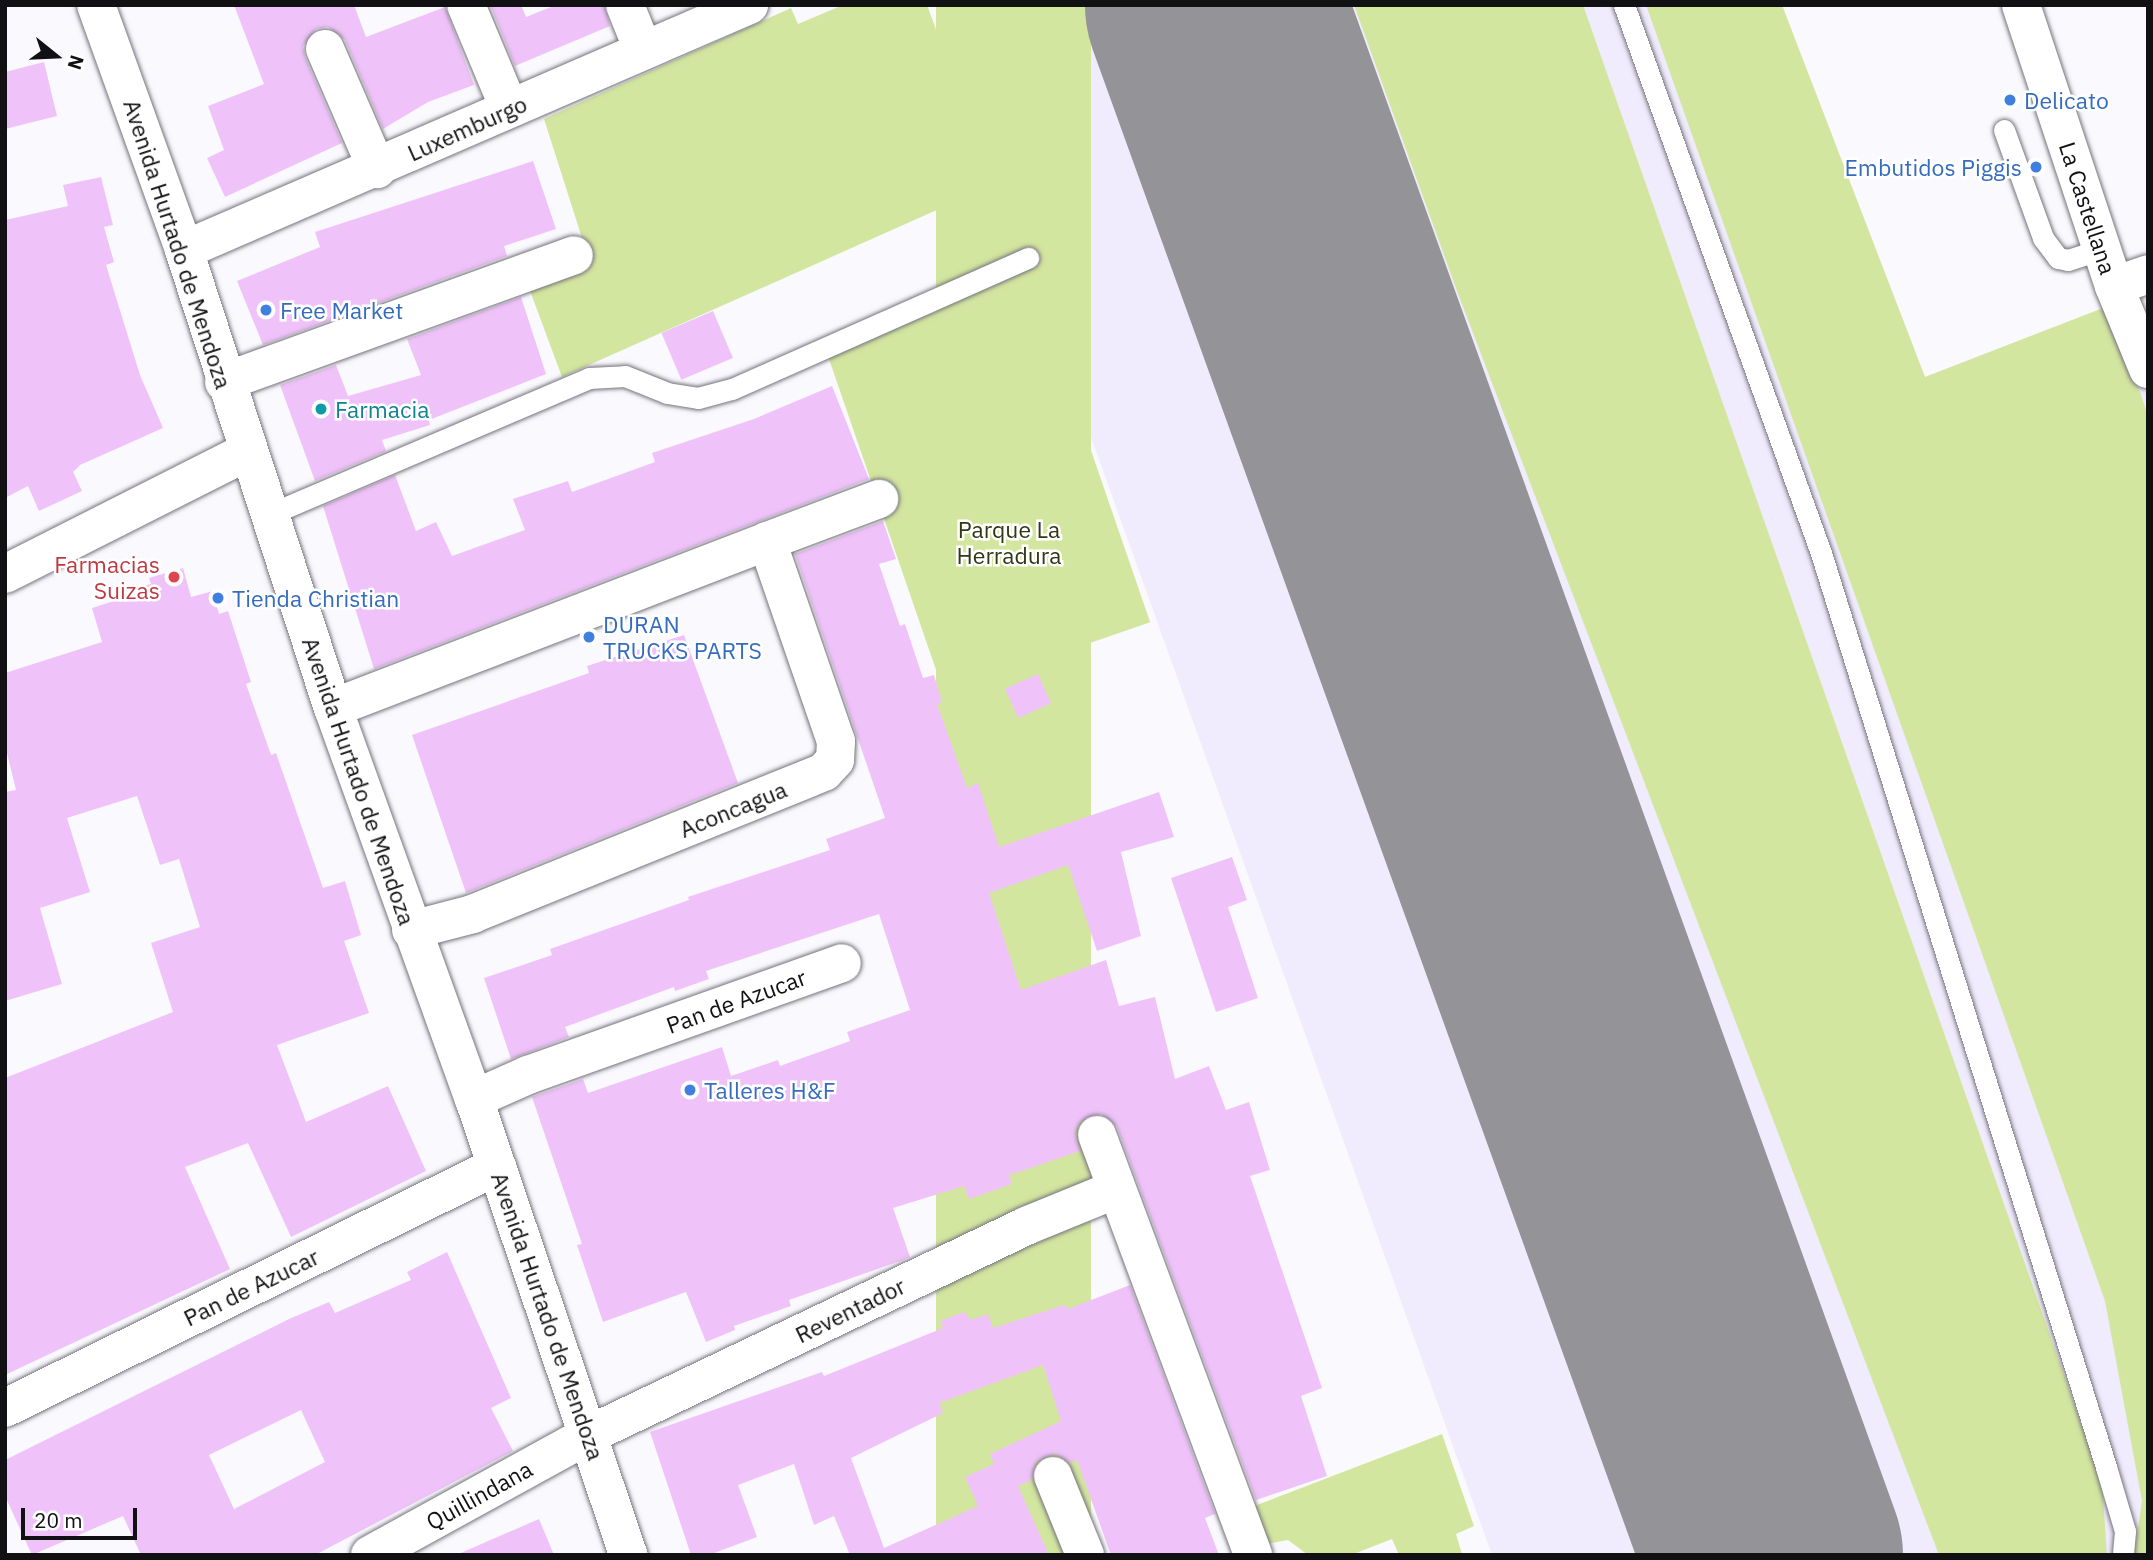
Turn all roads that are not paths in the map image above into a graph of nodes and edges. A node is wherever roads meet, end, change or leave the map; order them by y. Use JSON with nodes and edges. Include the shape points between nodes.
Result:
{"nodes":[{"id":1,"x":96,"y":5,"type":"edge"},
{"id":2,"x":466,"y":5,"type":"edge"},
{"id":3,"x":625,"y":5,"type":"edge"},
{"id":4,"x":749,"y":5,"type":"edge"},
{"id":5,"x":1624,"y":5,"type":"edge"},
{"id":6,"x":2021,"y":5,"type":"edge"},
{"id":7,"x":324,"y":49,"type":"dead end"},
{"id":8,"x":643,"y":50,"type":"junction"},
{"id":9,"x":509,"y":108,"type":"junction"},
{"id":10,"x":2004,"y":130,"type":"dead end"},
{"id":11,"x":377,"y":169,"type":"junction"},
{"id":12,"x":2102,"y":249,"type":"junction"},
{"id":13,"x":184,"y":250,"type":"junction"},
{"id":14,"x":573,"y":255,"type":"dead end"},
{"id":15,"x":1028,"y":258,"type":"dead end"},
{"id":16,"x":2131,"y":280,"type":"edge"},
{"id":17,"x":2148,"y":369,"type":"edge"},
{"id":18,"x":224,"y":382,"type":"junction"},
{"id":19,"x":247,"y":452,"type":"junction"},
{"id":20,"x":879,"y":499,"type":"dead end"},
{"id":21,"x":268,"y":515,"type":"junction"},
{"id":22,"x":768,"y":541,"type":"junction"},
{"id":23,"x":5,"y":574,"type":"edge"},
{"id":24,"x":333,"y":708,"type":"junction"},
{"id":25,"x":411,"y":930,"type":"junction"},
{"id":26,"x":842,"y":962,"type":"dead end"},
{"id":27,"x":474,"y":1100,"type":"junction"},
{"id":28,"x":1097,"y":1135,"type":"dead end"},
{"id":29,"x":497,"y":1166,"type":"junction"},
{"id":30,"x":1114,"y":1190,"type":"junction"},
{"id":31,"x":5,"y":1408,"type":"edge"},
{"id":32,"x":588,"y":1435,"type":"junction"},
{"id":33,"x":1054,"y":1476,"type":"dead end"},
{"id":34,"x":370,"y":1555,"type":"edge"},
{"id":35,"x":628,"y":1555,"type":"edge"},
{"id":36,"x":1085,"y":1555,"type":"edge"},
{"id":37,"x":1253,"y":1555,"type":"edge"},
{"id":38,"x":2123,"y":1555,"type":"edge"}],
"edges":[{"from":1,"to":13,"type":"street","name":"Avenida Hurtado de Mendoza"},
{"from":2,"to":9,"type":"street"},
{"from":3,"to":8,"type":"street"},
{"from":4,"to":8,"type":"street","name":"Luxemburgo"},
{"from":5,"to":38,"type":"lane","via":[[1821,553],[2106,1467],[2125,1531]]},
{"from":6,"to":12,"type":"street","name":"La Castellana"},
{"from":7,"to":11,"type":"street"},
{"from":8,"to":9,"type":"street","name":"Luxemburgo"},
{"from":9,"to":11,"type":"street","name":"Luxemburgo"},
{"from":10,"to":12,"type":"lane","via":[[2043,238],[2058,258],[2068,260]]},
{"from":11,"to":13,"type":"street","name":"Luxemburgo"},
{"from":12,"to":16,"type":"street","name":"La Castellana"},
{"from":13,"to":18,"type":"street","name":"Avenida Hurtado de Mendoza"},
{"from":14,"to":18,"type":"street"},
{"from":15,"to":21,"type":"lane","via":[[732,389],[698,398],[667,393],[625,376],[589,378]]},
{"from":16,"to":17,"type":"street","name":"La Castellana"},
{"from":18,"to":19,"type":"street","name":"Avenida Hurtado de Mendoza"},
{"from":19,"to":21,"type":"street","name":"Avenida Hurtado de Mendoza"},
{"from":19,"to":23,"type":"street"},
{"from":20,"to":22,"type":"street"},
{"from":21,"to":24,"type":"street","name":"Avenida Hurtado de Mendoza"},
{"from":22,"to":24,"type":"street"},
{"from":22,"to":25,"type":"street","name":"Aconcagua","via":[[836,741],[835,760],[824,772],[473,914]]},
{"from":24,"to":25,"type":"street","name":"Avenida Hurtado de Mendoza"},
{"from":25,"to":27,"type":"street","name":"Avenida Hurtado de Mendoza"},
{"from":26,"to":27,"type":"street","name":"Pan de Azucar","via":[[528,1075]]},
{"from":27,"to":29,"type":"street","name":"Avenida Hurtado de Mendoza"},
{"from":28,"to":30,"type":"street"},
{"from":29,"to":31,"type":"street","name":"Pan de Azucar"},
{"from":29,"to":32,"type":"street","name":"Avenida Hurtado de Mendoza"},
{"from":30,"to":32,"type":"street","name":"Reventador","via":[[1026,1226]]},
{"from":30,"to":37,"type":"street"},
{"from":32,"to":34,"type":"street","name":"Quillindana"},
{"from":32,"to":35,"type":"street","name":"Avenida Hurtado de Mendoza"},
{"from":33,"to":36,"type":"street"}]}
